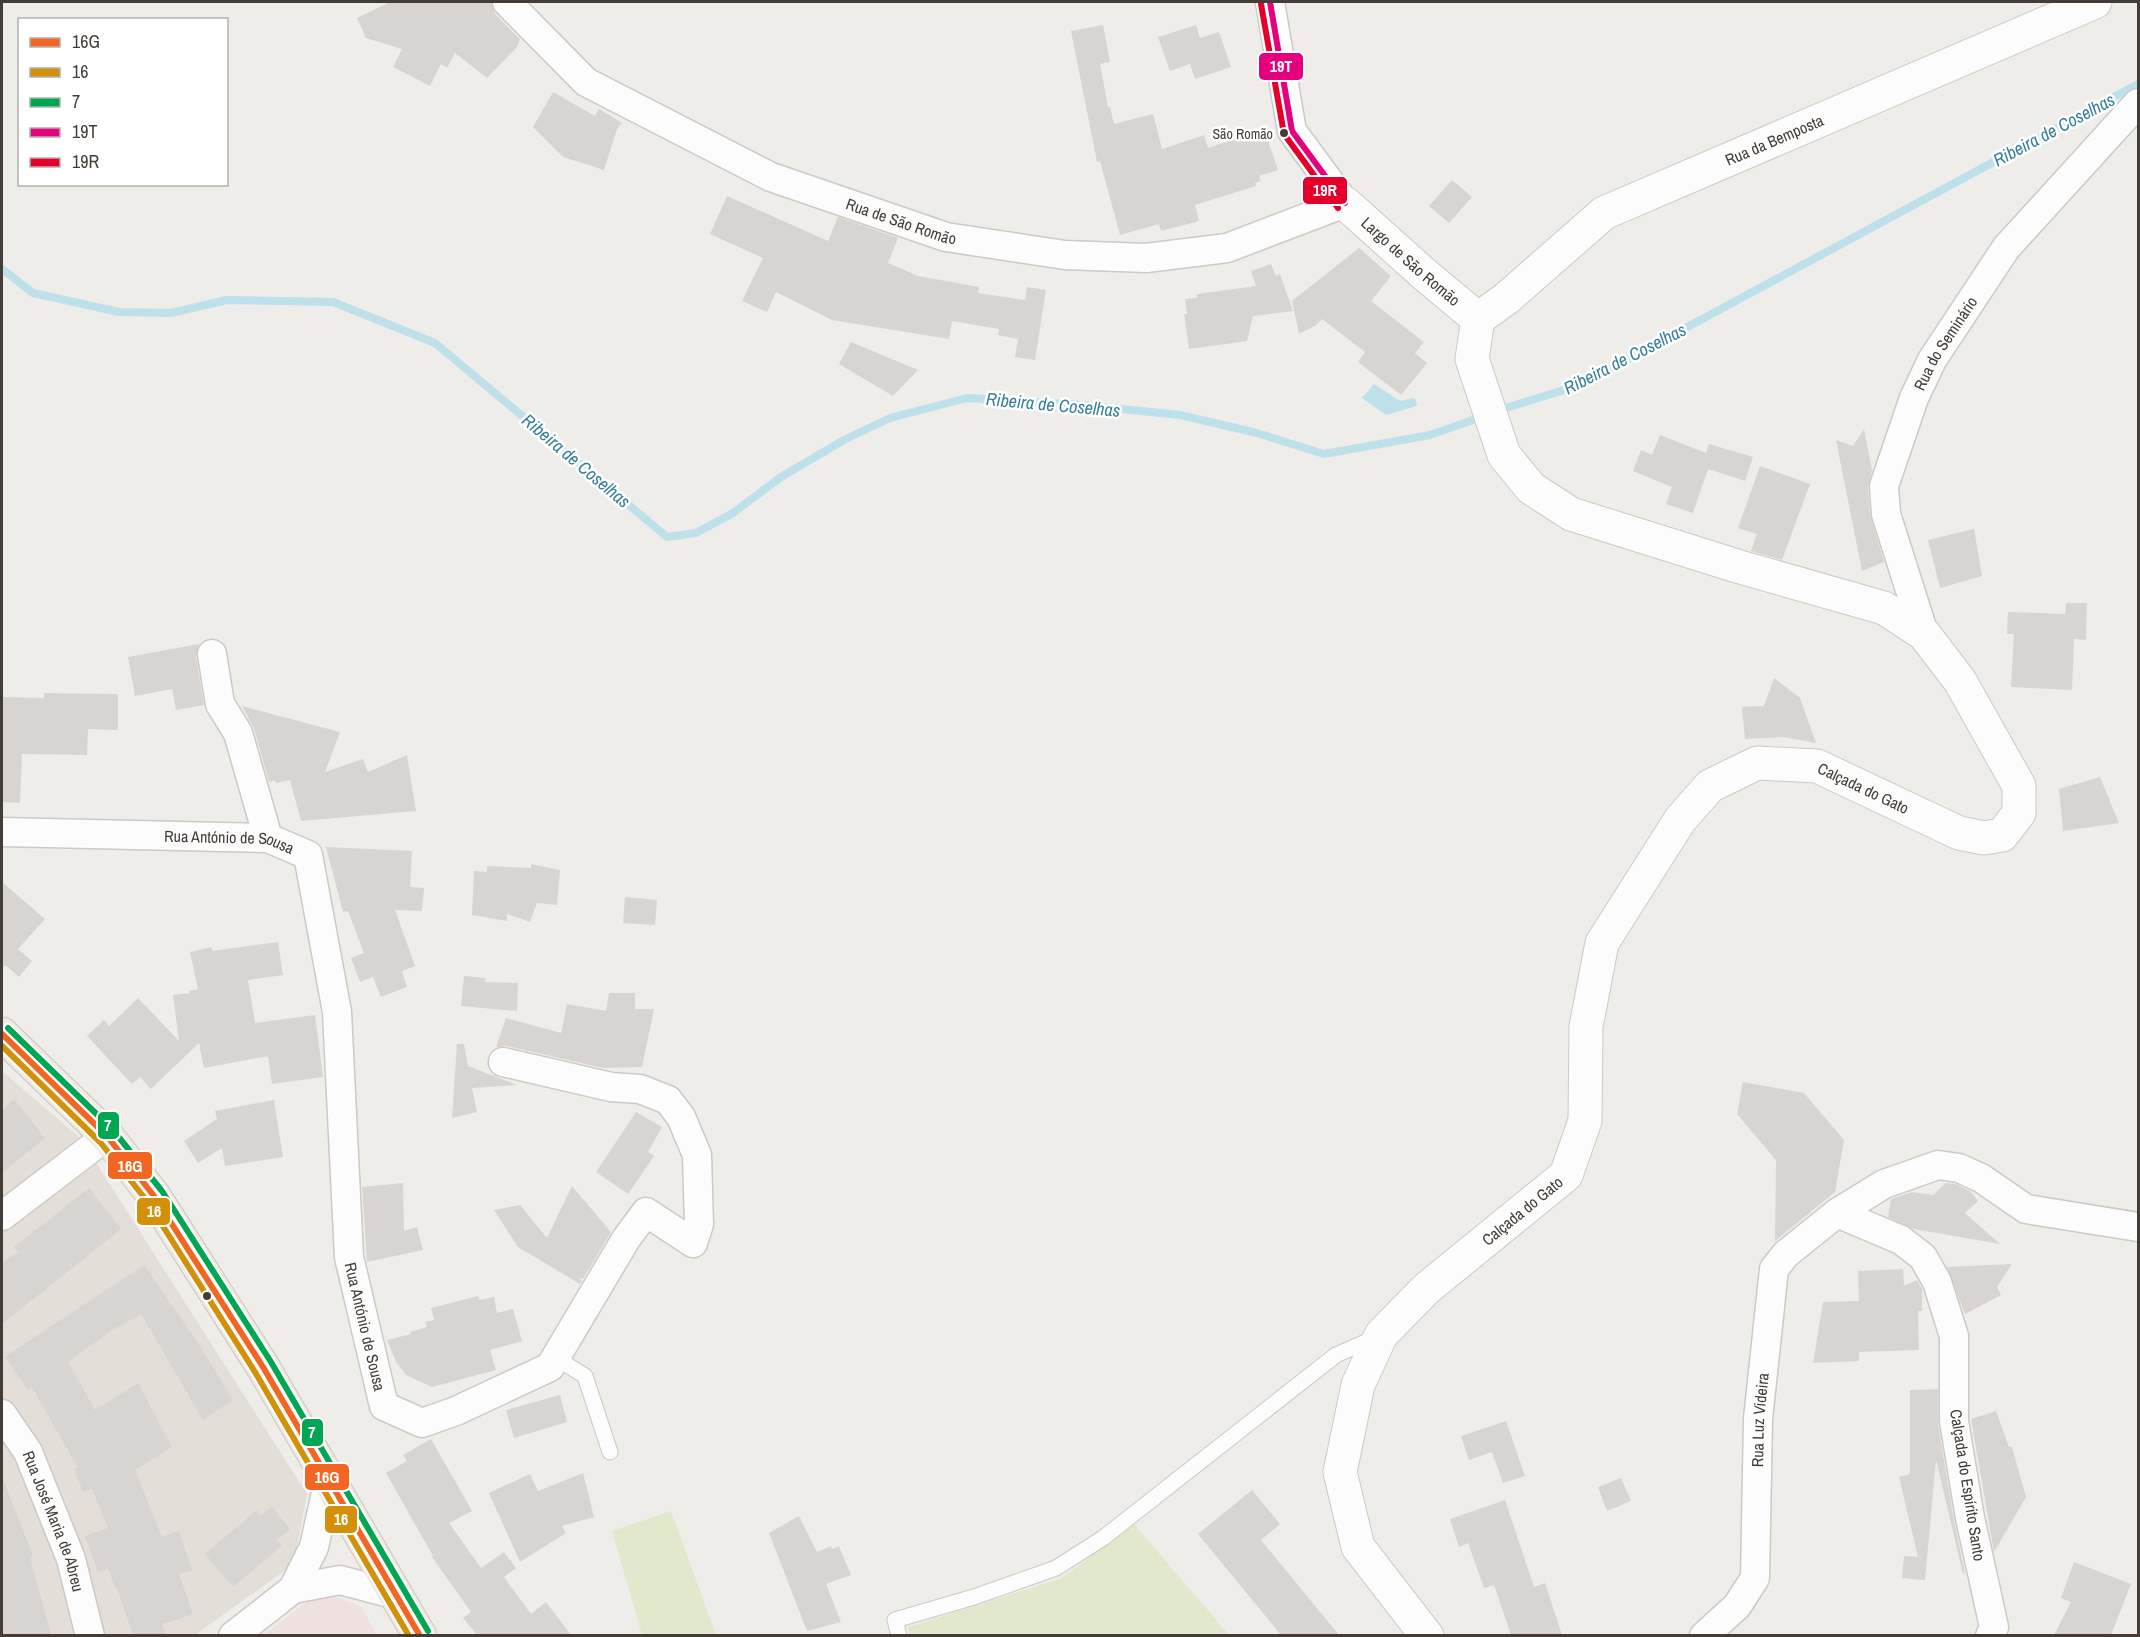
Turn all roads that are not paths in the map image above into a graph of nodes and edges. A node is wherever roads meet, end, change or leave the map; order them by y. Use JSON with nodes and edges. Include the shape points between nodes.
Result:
{"nodes":[{"id":1,"x":507,"y":2,"type":"edge"},
{"id":2,"x":1270,"y":2,"type":"edge"},
{"id":3,"x":2095,"y":2,"type":"edge"},
{"id":4,"x":2139,"y":103,"type":"edge"},
{"id":5,"x":1345,"y":203,"type":"junction"},
{"id":6,"x":1479,"y":319,"type":"junction"},
{"id":7,"x":1924,"y":634,"type":"junction"},
{"id":8,"x":212,"y":654,"type":"dead end"},
{"id":9,"x":2,"y":832,"type":"edge"},
{"id":10,"x":268,"y":838,"type":"junction"},
{"id":11,"x":2,"y":1034,"type":"edge"},
{"id":12,"x":502,"y":1062,"type":"dead end"},
{"id":13,"x":107,"y":1136,"type":"junction"},
{"id":14,"x":1837,"y":1213,"type":"junction"},
{"id":15,"x":2,"y":1216,"type":"edge"},
{"id":16,"x":2139,"y":1227,"type":"edge"},
{"id":17,"x":1381,"y":1335,"type":"junction"},
{"id":18,"x":556,"y":1358,"type":"junction"},
{"id":19,"x":2,"y":1414,"type":"edge"},
{"id":20,"x":610,"y":1452,"type":"dead end"},
{"id":21,"x":328,"y":1479,"type":"junction"},
{"id":22,"x":293,"y":1589,"type":"junction"},
{"id":23,"x":397,"y":1595,"type":"junction"},
{"id":24,"x":90,"y":1635,"type":"edge"},
{"id":25,"x":232,"y":1635,"type":"edge"},
{"id":26,"x":420,"y":1635,"type":"edge"},
{"id":27,"x":899,"y":1635,"type":"edge"},
{"id":28,"x":1427,"y":1635,"type":"edge"},
{"id":29,"x":1704,"y":1635,"type":"edge"},
{"id":30,"x":1990,"y":1635,"type":"edge"}],
"edges":[{"from":1,"to":5,"type":"street","name":"Rua de São Romão","via":[[586,82],[771,177],[946,237],[1065,255],[1146,258],[1227,248]]},
{"from":2,"to":5,"type":"street","via":[[1292,131]]},
{"from":3,"to":6,"type":"street","name":"Rua da Bemposta","via":[[1604,213]]},
{"from":4,"to":7,"type":"street","name":"Rua do Seminário","via":[[2006,248],[1932,360],[1914,398],[1884,486],[1886,514]]},
{"from":5,"to":6,"type":"street","name":"Largo de São Romão"},
{"from":6,"to":7,"type":"street","name":"Calçada do Gato","via":[[1472,359],[1504,455],[1532,488],[1571,514],[1884,608]]},
{"from":7,"to":17,"type":"street","name":"Calçada do Gato","via":[[1960,681],[2019,786],[2019,813],[2002,835],[1984,838],[1959,833],[1817,766],[1757,763],[1710,786],[1680,820],[1602,943],[1586,1027],[1585,1121],[1566,1175],[1426,1289]]},
{"from":8,"to":10,"type":"street","via":[[220,704],[238,733]]},
{"from":9,"to":10,"type":"street","name":"Rua António de Sousa"},
{"from":10,"to":18,"type":"street","name":"Rua António de Sousa","via":[[308,855],[337,1012],[349,1257],[384,1406],[422,1423],[550,1367]]},
{"from":11,"to":13,"type":"main road"},
{"from":12,"to":18,"type":"street","name":"Rua António de Sousa","via":[[611,1087],[640,1089],[668,1100],[681,1117],[697,1155],[699,1224],[693,1243],[646,1212]]},
{"from":13,"to":15,"type":"street"},
{"from":13,"to":21,"type":"main road","via":[[154,1196],[217,1292]]},
{"from":14,"to":16,"type":"street","via":[[1884,1184],[1938,1165],[1959,1168],[1981,1178],[2026,1209]]},
{"from":14,"to":29,"type":"street","name":"Rua Luz Videira","via":[[1786,1254],[1774,1269],[1758,1419],[1755,1578],[1737,1606]]},
{"from":14,"to":30,"type":"street","name":"Calçada do Espírito Santo","via":[[1901,1240],[1923,1257],[1937,1282],[1954,1336],[1954,1421],[1994,1627]]},
{"from":17,"to":27,"type":"lane","via":[[1336,1355],[1103,1538],[1056,1568],[895,1620]]},
{"from":17,"to":28,"type":"street","name":"Calçada do Gato","via":[[1358,1385],[1340,1472],[1358,1547]]},
{"from":18,"to":20,"type":"lane","via":[[585,1376]]},
{"from":19,"to":24,"type":"street","name":"Rua José Maria de Abreu","via":[[28,1452],[71,1559]]},
{"from":21,"to":22,"type":"street","via":[[314,1547]]},
{"from":21,"to":23,"type":"main road"},
{"from":22,"to":23,"type":"street","via":[[340,1580]]},
{"from":22,"to":25,"type":"street"},
{"from":23,"to":26,"type":"main road"}]}
